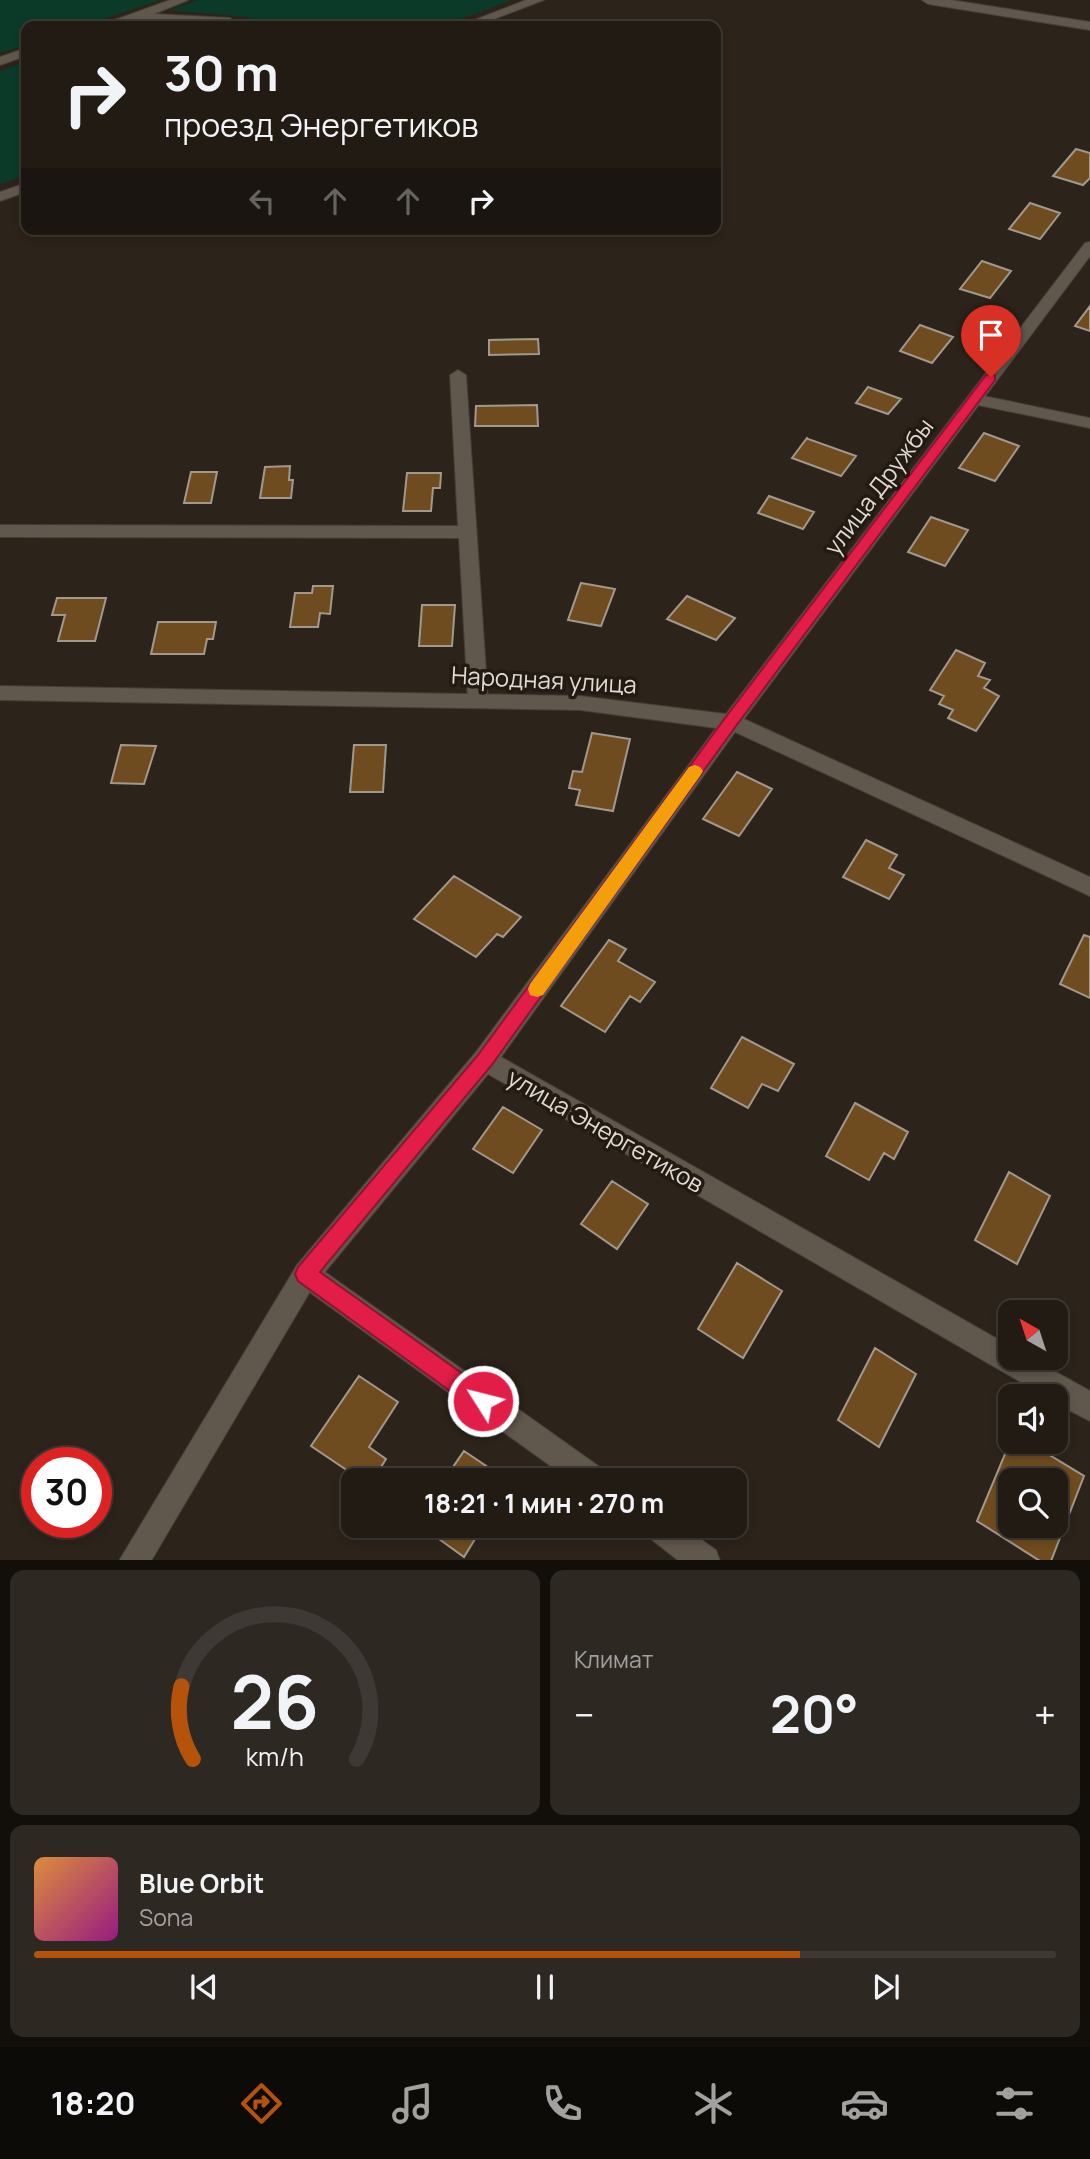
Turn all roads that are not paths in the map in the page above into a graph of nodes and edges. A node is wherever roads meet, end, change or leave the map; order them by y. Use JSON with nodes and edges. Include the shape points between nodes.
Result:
{"nodes":[{"id":1,"x":182,"y":0,"type":"edge"},
{"id":2,"x":538,"y":0,"type":"edge"},
{"id":3,"x":928,"y":0,"type":"edge"},
{"id":4,"x":134,"y":16,"type":"junction"},
{"id":5,"x":119,"y":21,"type":"edge"},
{"id":6,"x":214,"y":21,"type":"edge"},
{"id":7,"x":479,"y":21,"type":"edge"},
{"id":8,"x":1090,"y":26,"type":"edge"},
{"id":9,"x":21,"y":54,"type":"edge"},
{"id":10,"x":0,"y":61,"type":"edge"},
{"id":11,"x":21,"y":189,"type":"edge"},
{"id":12,"x":0,"y":197,"type":"edge"},
{"id":13,"x":1090,"y":246,"type":"edge"},
{"id":14,"x":458,"y":375,"type":"dead end"},
{"id":15,"x":974,"y":399,"type":"junction"},
{"id":16,"x":1090,"y":423,"type":"edge"},
{"id":17,"x":0,"y":531,"type":"edge"},
{"id":18,"x":467,"y":532,"type":"junction"},
{"id":19,"x":0,"y":693,"type":"edge"},
{"id":20,"x":478,"y":701,"type":"junction"},
{"id":21,"x":731,"y":722,"type":"junction"},
{"id":22,"x":1090,"y":887,"type":"edge"},
{"id":23,"x":485,"y":1060,"type":"junction"},
{"id":24,"x":306,"y":1274,"type":"junction"},
{"id":25,"x":1090,"y":1406,"type":"edge"},
{"id":26,"x":577,"y":1468,"type":"edge"},
{"id":27,"x":674,"y":1538,"type":"edge"},
{"id":28,"x":135,"y":1560,"type":"edge"},
{"id":29,"x":705,"y":1560,"type":"edge"}],
"edges":[{"from":1,"to":4,"type":"street"},
{"from":2,"to":7,"type":"street"},
{"from":3,"to":8,"type":"street"},
{"from":4,"to":5,"type":"street"},
{"from":4,"to":6,"type":"street"},
{"from":9,"to":10,"type":"street"},
{"from":11,"to":12,"type":"street"},
{"from":13,"to":15,"type":"street","name":"улица Дружбы"},
{"from":14,"to":18,"type":"street"},
{"from":15,"to":16,"type":"street"},
{"from":15,"to":21,"type":"street","name":"улица Дружбы"},
{"from":17,"to":18,"type":"street"},
{"from":18,"to":20,"type":"street"},
{"from":19,"to":20,"type":"street","name":"Народная улица"},
{"from":20,"to":21,"type":"street","name":"Народная улица","via":[[580,703]]},
{"from":21,"to":22,"type":"street","name":"Народная улица"},
{"from":21,"to":23,"type":"street","name":"улица Энергетиков"},
{"from":23,"to":24,"type":"street"},
{"from":23,"to":25,"type":"street","name":"улица Энергетиков"},
{"from":24,"to":26,"type":"street"},
{"from":24,"to":28,"type":"street"},
{"from":27,"to":29,"type":"street"}]}
